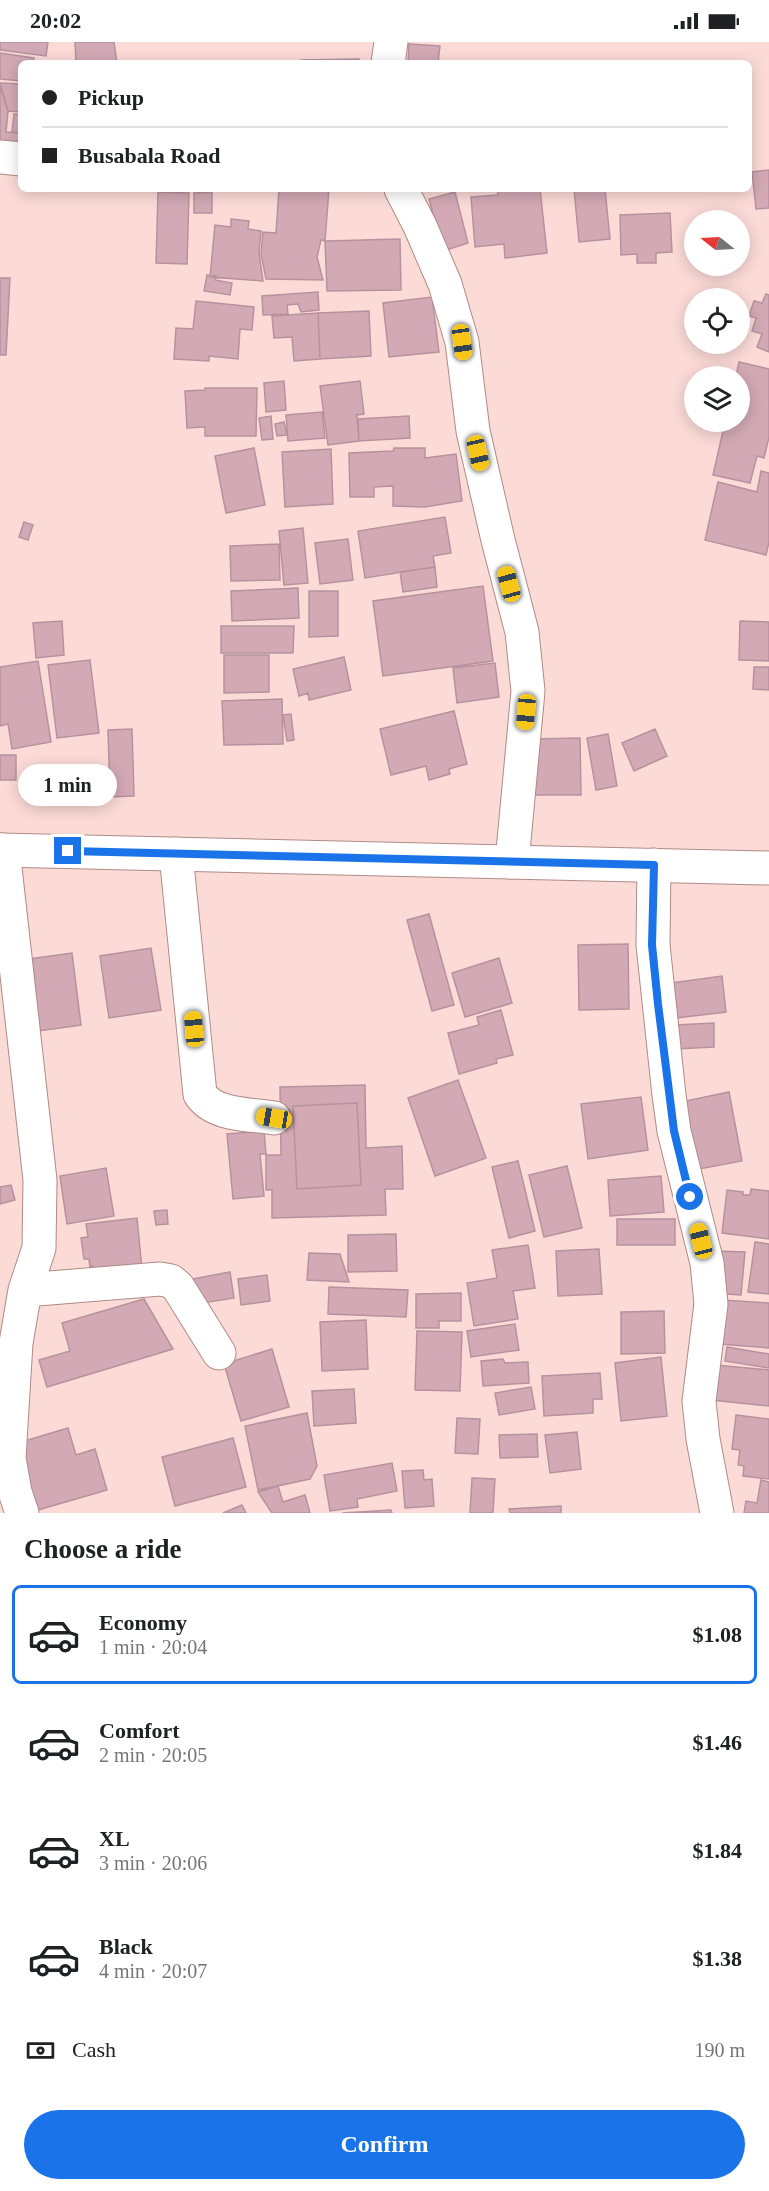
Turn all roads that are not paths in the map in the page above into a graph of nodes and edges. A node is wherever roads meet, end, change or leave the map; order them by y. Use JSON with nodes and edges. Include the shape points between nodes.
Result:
{"nodes":[{"id":1,"x":391,"y":42,"type":"edge"},
{"id":2,"x":388,"y":60,"type":"edge"},
{"id":3,"x":0,"y":157,"type":"edge"},
{"id":4,"x":18,"y":159,"type":"edge"},
{"id":5,"x":403,"y":192,"type":"edge"},
{"id":6,"x":2,"y":850,"type":"edge"},
{"id":7,"x":176,"y":854,"type":"junction"},
{"id":8,"x":512,"y":862,"type":"junction"},
{"id":9,"x":654,"y":865,"type":"junction"},
{"id":10,"x":769,"y":868,"type":"edge"},
{"id":11,"x":274,"y":1118,"type":"dead end"},
{"id":12,"x":25,"y":1290,"type":"junction"},
{"id":13,"x":219,"y":1353,"type":"dead end"},
{"id":14,"x":22,"y":1513,"type":"edge"},
{"id":15,"x":717,"y":1513,"type":"edge"}],
"edges":[{"from":1,"to":2,"type":"street"},
{"from":3,"to":4,"type":"street"},
{"from":5,"to":8,"type":"street","via":[[445,284],[462,342],[473,431],[522,632],[528,691]]},
{"from":6,"to":7,"type":"street"},
{"from":6,"to":12,"type":"street","via":[[40,1180],[39,1248]]},
{"from":7,"to":8,"type":"street"},
{"from":7,"to":11,"type":"street","via":[[200,1094],[213,1108]]},
{"from":8,"to":9,"type":"street"},
{"from":9,"to":10,"type":"street"},
{"from":9,"to":15,"type":"street","via":[[652,945],[673,1122],[708,1273],[711,1304],[699,1401]]},
{"from":12,"to":13,"type":"street","via":[[171,1281]]},
{"from":12,"to":14,"type":"street","via":[[16,1342],[9,1458]]}]}
